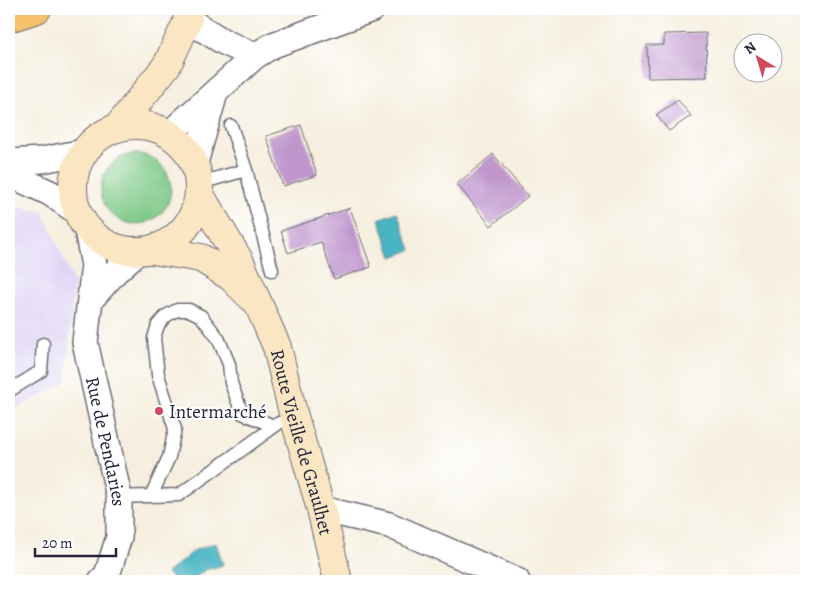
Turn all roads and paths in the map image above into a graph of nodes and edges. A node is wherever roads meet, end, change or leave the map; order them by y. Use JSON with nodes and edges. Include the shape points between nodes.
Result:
{"nodes":[{"id":1,"x":37,"y":9,"type":"edge"},
{"id":2,"x":372,"y":9,"type":"edge"},
{"id":3,"x":187,"y":15,"type":"edge"},
{"id":4,"x":9,"y":18,"type":"edge"},
{"id":5,"x":254,"y":56,"type":"junction"},
{"id":6,"x":167,"y":65,"type":"junction"},
{"id":7,"x":216,"y":90,"type":"junction"},
{"id":8,"x":231,"y":126,"type":"dead end"},
{"id":9,"x":117,"y":128,"type":"junction"},
{"id":10,"x":162,"y":131,"type":"junction"},
{"id":11,"x":84,"y":152,"type":"junction"},
{"id":12,"x":9,"y":162,"type":"edge"},
{"id":13,"x":246,"y":170,"type":"junction"},
{"id":14,"x":9,"y":174,"type":"edge"},
{"id":15,"x":198,"y":180,"type":"junction"},
{"id":16,"x":82,"y":220,"type":"junction"},
{"id":17,"x":145,"y":251,"type":"junction"},
{"id":18,"x":272,"y":270,"type":"dead end"},
{"id":19,"x":91,"y":298,"type":"junction"},
{"id":20,"x":259,"y":305,"type":"junction"},
{"id":21,"x":43,"y":344,"type":"dead end"},
{"id":22,"x":9,"y":391,"type":"edge"},
{"id":23,"x":284,"y":420,"type":"junction"},
{"id":24,"x":151,"y":496,"type":"junction"},
{"id":25,"x":118,"y":497,"type":"junction"},
{"id":26,"x":321,"y":509,"type":"junction"},
{"id":27,"x":101,"y":581,"type":"edge"},
{"id":28,"x":338,"y":581,"type":"edge"},
{"id":29,"x":517,"y":581,"type":"edge"}],
"edges":[{"from":1,"to":4,"type":"highway"},
{"from":2,"to":5,"type":"street","via":[[273,45]]},
{"from":3,"to":5,"type":"street","via":[[224,42]]},
{"from":3,"to":6,"type":"main road"},
{"from":5,"to":7,"type":"street"},
{"from":6,"to":9,"type":"main road"},
{"from":6,"to":10,"type":"main road"},
{"from":7,"to":10,"type":"street"},
{"from":7,"to":15,"type":"street"},
{"from":8,"to":13,"type":"lane"},
{"from":9,"to":10,"type":"main road","via":[[136,125]]},
{"from":9,"to":11,"type":"main road","via":[[98,137]]},
{"from":10,"to":15,"type":"main road","via":[[184,146]]},
{"from":11,"to":12,"type":"street"},
{"from":11,"to":16,"type":"main road","via":[[75,170],[73,184]]},
{"from":13,"to":15,"type":"lane"},
{"from":13,"to":18,"type":"lane"},
{"from":14,"to":16,"type":"street","via":[[50,193]]},
{"from":15,"to":17,"type":"main road","via":[[192,219],[175,239]]},
{"from":15,"to":20,"type":"main road","name":"Route Vieille de Graulhet"},
{"from":16,"to":17,"type":"main road","via":[[110,247]]},
{"from":16,"to":19,"type":"street","name":"Rue de Pendaries","via":[[94,264]]},
{"from":17,"to":19,"type":"street","via":[[116,271]]},
{"from":17,"to":20,"type":"main road","name":"Route Vieille de Graulhet","via":[[201,258],[231,276]]},
{"from":19,"to":25,"type":"street","name":"Rue de Pendaries","via":[[85,342]]},
{"from":20,"to":23,"type":"main road","name":"Route Vieille de Graulhet","via":[[277,347]]},
{"from":21,"to":22,"type":"lane","via":[[41,371]]},
{"from":23,"to":24,"type":"lane","via":[[179,495]]},
{"from":23,"to":24,"type":"lane","via":[[242,413],[231,383],[229,364],[218,338],[201,316],[189,310],[177,310],[158,325],[154,338],[158,375],[175,429],[169,457]]},
{"from":23,"to":26,"type":"main road","name":"Route Vieille de Graulhet"},
{"from":24,"to":25,"type":"lane"},
{"from":25,"to":27,"type":"street","name":"Rue de Pendaries","via":[[120,536],[107,575]]},
{"from":26,"to":28,"type":"main road","name":"Route Vieille de Graulhet"},
{"from":26,"to":29,"type":"street","via":[[389,525]]}]}
